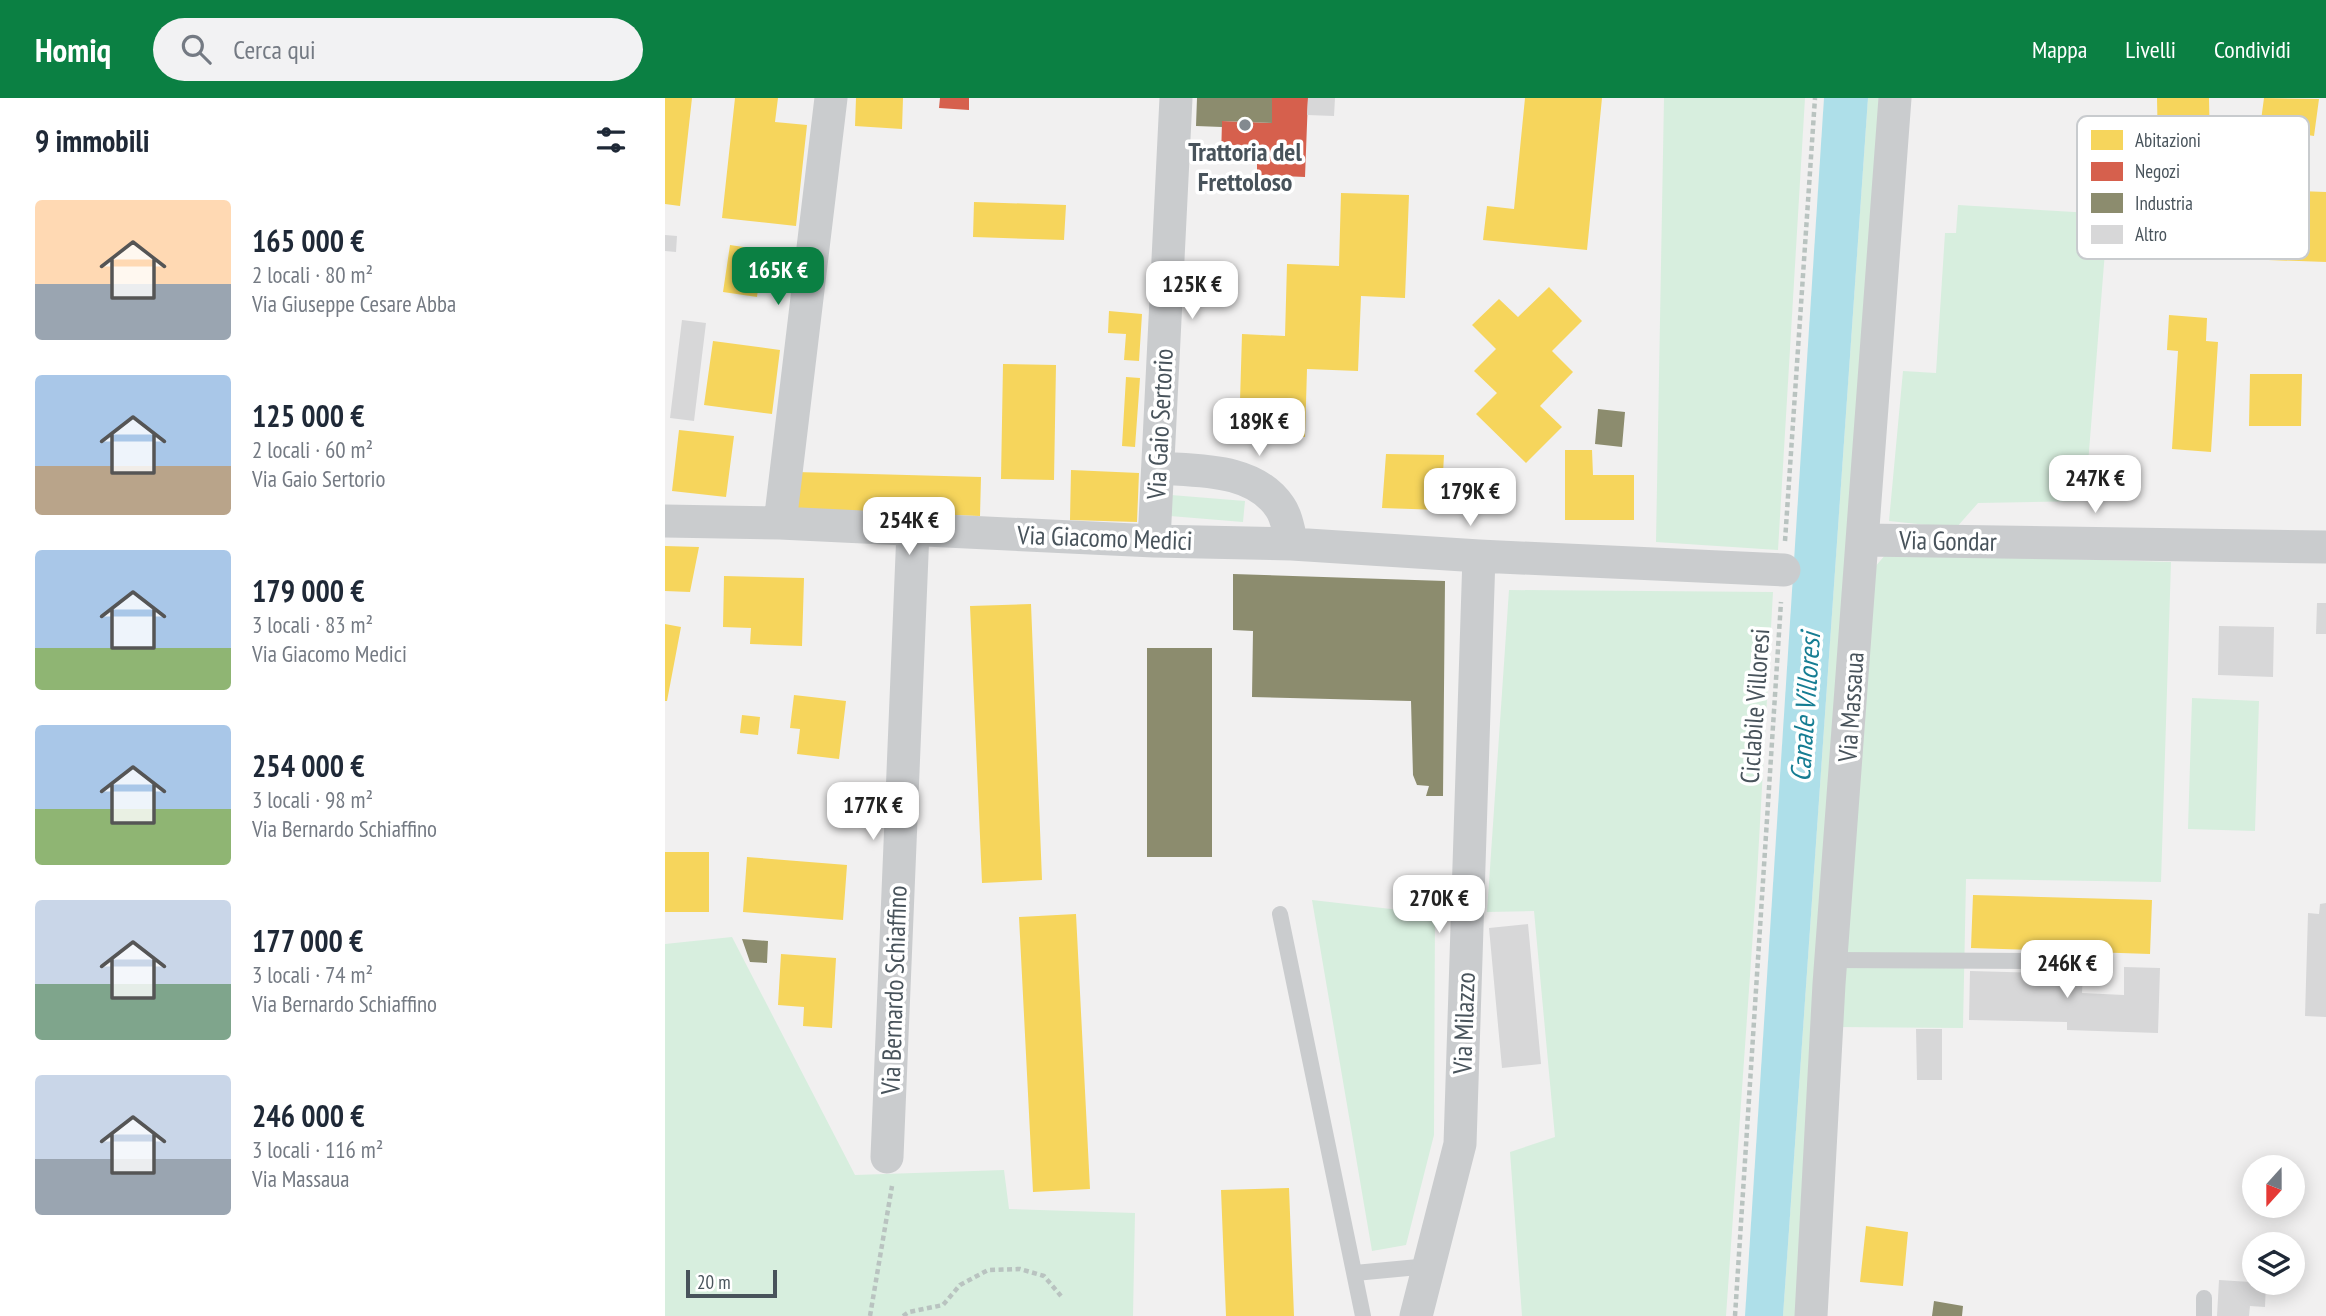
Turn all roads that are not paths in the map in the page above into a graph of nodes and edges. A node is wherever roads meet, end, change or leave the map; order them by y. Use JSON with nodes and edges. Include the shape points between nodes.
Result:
{"nodes":[{"id":1,"x":831,"y":98,"type":"edge"},
{"id":2,"x":1176,"y":98,"type":"edge"},
{"id":3,"x":1895,"y":98,"type":"edge"},
{"id":4,"x":1158,"y":468,"type":"junction"},
{"id":5,"x":665,"y":521,"type":"edge"},
{"id":6,"x":780,"y":523,"type":"junction"},
{"id":7,"x":913,"y":531,"type":"junction"},
{"id":8,"x":1864,"y":540,"type":"junction"},
{"id":9,"x":1154,"y":541,"type":"junction"},
{"id":10,"x":1292,"y":544,"type":"junction"},
{"id":11,"x":2326,"y":547,"type":"edge"},
{"id":12,"x":1479,"y":556,"type":"junction"},
{"id":13,"x":1784,"y":570,"type":"road end"},
{"id":14,"x":1280,"y":914,"type":"dead end"},
{"id":15,"x":1831,"y":960,"type":"junction"},
{"id":16,"x":2054,"y":961,"type":"dead end"},
{"id":17,"x":887,"y":1157,"type":"road end"},
{"id":18,"x":1429,"y":1266,"type":"junction"},
{"id":19,"x":1355,"y":1273,"type":"junction"},
{"id":20,"x":2204,"y":1298,"type":"dead end"},
{"id":21,"x":1363,"y":1316,"type":"edge"},
{"id":22,"x":1416,"y":1316,"type":"edge"},
{"id":23,"x":1811,"y":1316,"type":"edge"},
{"id":24,"x":2204,"y":1316,"type":"edge"}],
"edges":[{"from":1,"to":6,"type":"street"},
{"from":2,"to":4,"type":"street","name":"Via Gaio Sertorio"},
{"from":3,"to":8,"type":"street","name":"Via Massaua"},
{"from":4,"to":9,"type":"street","name":"Via Gaio Sertorio"},
{"from":4,"to":10,"type":"street","via":[[1224,472],[1262,489],[1281,508]]},
{"from":5,"to":6,"type":"street","name":"Via Giacomo Medici"},
{"from":6,"to":7,"type":"street","name":"Via Giacomo Medici"},
{"from":7,"to":9,"type":"street","name":"Via Giacomo Medici"},
{"from":7,"to":17,"type":"street","name":"Via Bernardo Schiaffino"},
{"from":8,"to":11,"type":"street","name":"Via Gondar"},
{"from":8,"to":15,"type":"street","name":"Via Massaua"},
{"from":9,"to":10,"type":"street","name":"Via Giacomo Medici"},
{"from":10,"to":12,"type":"street","name":"Via Giacomo Medici"},
{"from":12,"to":13,"type":"street","name":"Via Giacomo Medici"},
{"from":12,"to":18,"type":"street","name":"Via Milazzo","via":[[1460,1144]]},
{"from":14,"to":19,"type":"lane"},
{"from":15,"to":16,"type":"lane"},
{"from":15,"to":23,"type":"street","name":"Via Massaua"},
{"from":18,"to":19,"type":"lane"},
{"from":18,"to":22,"type":"street","name":"Via Milazzo"},
{"from":19,"to":21,"type":"lane"},
{"from":20,"to":24,"type":"lane"}]}
